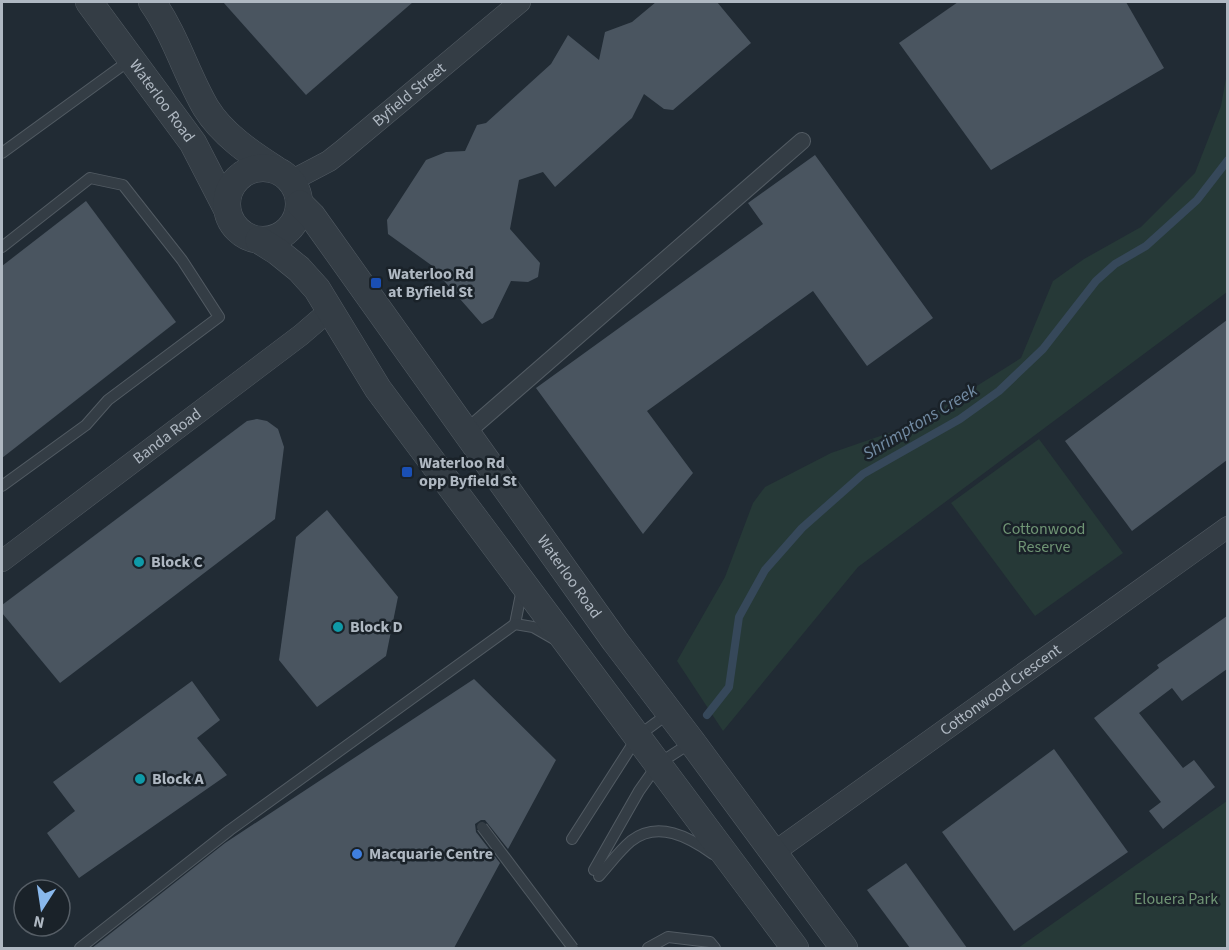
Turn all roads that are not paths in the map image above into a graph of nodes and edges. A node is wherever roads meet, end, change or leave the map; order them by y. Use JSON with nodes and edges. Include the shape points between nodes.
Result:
{"nodes":[{"id":1,"x":89,"y":2,"type":"edge"},
{"id":2,"x":152,"y":2,"type":"edge"},
{"id":3,"x":520,"y":2,"type":"edge"},
{"id":4,"x":131,"y":59,"type":"junction"},
{"id":5,"x":802,"y":141,"type":"dead end"},
{"id":6,"x":2,"y":153,"type":"edge"},
{"id":7,"x":289,"y":185,"type":"junction"},
{"id":8,"x":226,"y":207,"type":"junction"},
{"id":9,"x":259,"y":240,"type":"junction"},
{"id":10,"x":2,"y":247,"type":"edge"},
{"id":11,"x":330,"y":310,"type":"junction"},
{"id":12,"x":466,"y":433,"type":"junction"},
{"id":13,"x":2,"y":486,"type":"edge"},
{"id":14,"x":1227,"y":527,"type":"edge"},
{"id":15,"x":2,"y":561,"type":"edge"},
{"id":16,"x":523,"y":582,"type":"junction"},
{"id":17,"x":516,"y":624,"type":"junction"},
{"id":18,"x":575,"y":652,"type":"junction"},
{"id":19,"x":669,"y":713,"type":"junction"},
{"id":20,"x":638,"y":736,"type":"junction"},
{"id":21,"x":692,"y":742,"type":"junction"},
{"id":22,"x":658,"y":764,"type":"junction"},
{"id":23,"x":482,"y":827,"type":"dead end"},
{"id":24,"x":572,"y":839,"type":"dead end"},
{"id":25,"x":773,"y":853,"type":"junction"},
{"id":26,"x":744,"y":878,"type":"junction"},
{"id":27,"x":80,"y":948,"type":"edge"},
{"id":28,"x":573,"y":948,"type":"edge"},
{"id":29,"x":648,"y":948,"type":"edge"},
{"id":30,"x":715,"y":948,"type":"edge"},
{"id":31,"x":795,"y":948,"type":"edge"},
{"id":32,"x":844,"y":948,"type":"edge"}],
"edges":[{"from":1,"to":4,"type":"street","name":"Waterloo Road"},
{"from":2,"to":7,"type":"street","name":"Waterloo Road","via":[[170,28],[207,110],[233,139]]},
{"from":3,"to":7,"type":"street","name":"Byfield Street","via":[[343,150]]},
{"from":4,"to":6,"type":"lane"},
{"from":4,"to":8,"type":"street","name":"Waterloo Road","via":[[193,143]]},
{"from":5,"to":12,"type":"street"},
{"from":7,"to":8,"type":"street","via":[[263,167],[251,169],[232,184]]},
{"from":7,"to":9,"type":"street","via":[[298,216],[283,235]]},
{"from":7,"to":12,"type":"street","name":"Waterloo Road"},
{"from":8,"to":9,"type":"street","via":[[234,226],[245,236]]},
{"from":9,"to":11,"type":"street","via":[[299,269]]},
{"from":10,"to":13,"type":"lane","via":[[90,178],[123,185],[182,260],[219,317],[108,400],[86,425]]},
{"from":11,"to":15,"type":"street","name":"Banda Road"},
{"from":11,"to":16,"type":"street","via":[[378,389]]},
{"from":12,"to":19,"type":"street","name":"Waterloo Road"},
{"from":14,"to":25,"type":"street","name":"Cottonwood Crescent"},
{"from":16,"to":17,"type":"lane"},
{"from":16,"to":18,"type":"street"},
{"from":17,"to":18,"type":"lane","via":[[533,627]]},
{"from":17,"to":27,"type":"lane","via":[[230,830]]},
{"from":18,"to":20,"type":"street"},
{"from":19,"to":20,"type":"lane"},
{"from":19,"to":21,"type":"street","name":"Waterloo Road"},
{"from":20,"to":22,"type":"street"},
{"from":20,"to":24,"type":"lane"},
{"from":21,"to":22,"type":"lane"},
{"from":21,"to":25,"type":"street","name":"Waterloo Road"},
{"from":22,"to":26,"type":"street"},
{"from":22,"to":26,"type":"lane","via":[[639,791],[596,873],[631,841],[643,834],[663,832],[682,834]]},
{"from":23,"to":28,"type":"lane","bridge":true},
{"from":25,"to":32,"type":"street","name":"Waterloo Road"},
{"from":26,"to":31,"type":"street"},
{"from":29,"to":30,"type":"lane","via":[[668,937],[710,942]]}]}
